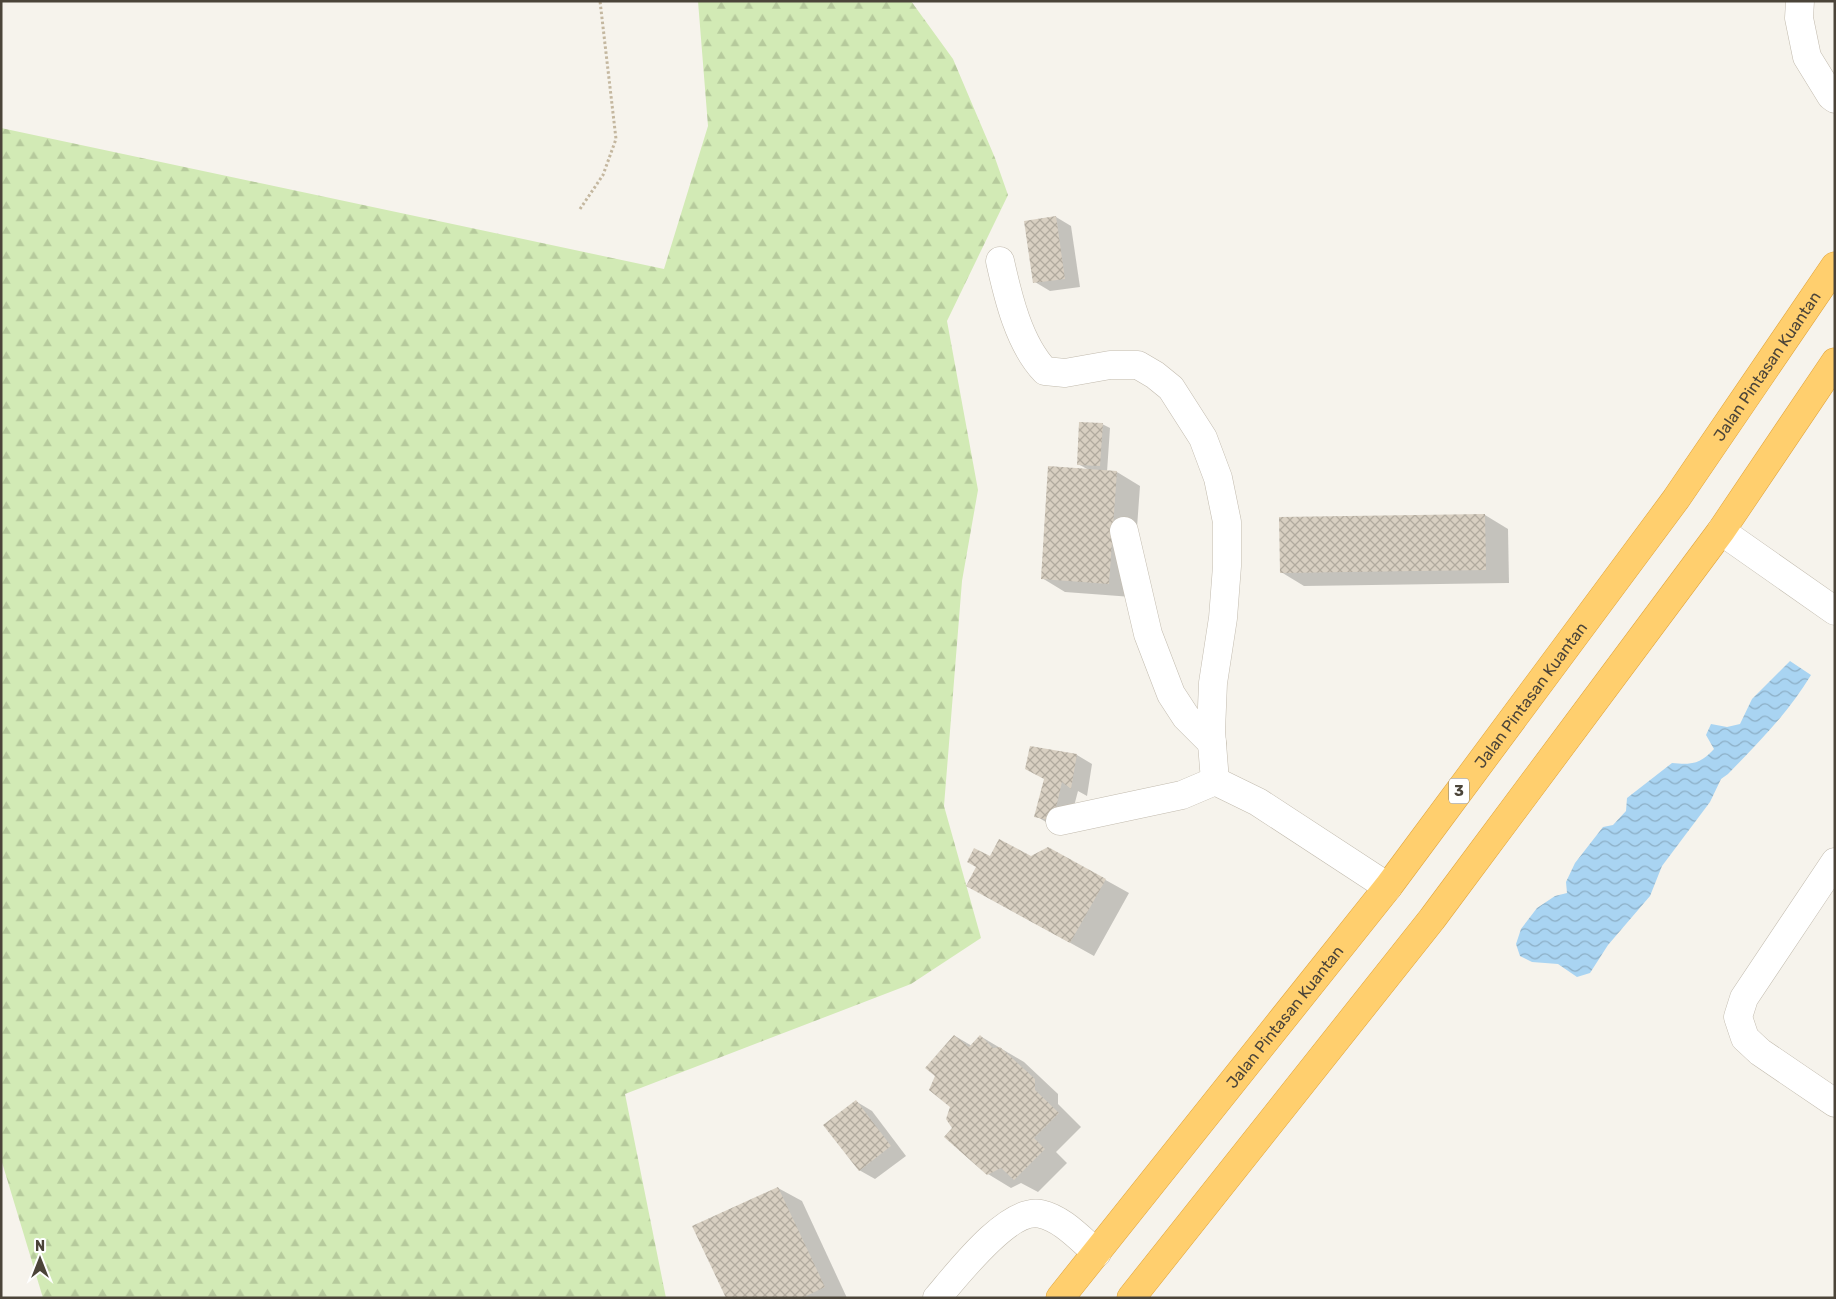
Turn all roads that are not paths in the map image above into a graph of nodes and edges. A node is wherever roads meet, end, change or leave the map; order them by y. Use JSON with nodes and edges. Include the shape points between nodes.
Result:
{"nodes":[{"id":1,"x":1800,"y":1,"type":"edge"},
{"id":2,"x":1835,"y":99,"type":"edge"},
{"id":3,"x":1000,"y":261,"type":"dead end"},
{"id":4,"x":1835,"y":266,"type":"edge"},
{"id":5,"x":1835,"y":362,"type":"edge"},
{"id":6,"x":1124,"y":531,"type":"dead end"},
{"id":7,"x":1721,"y":531,"type":"junction"},
{"id":8,"x":1835,"y":611,"type":"edge"},
{"id":9,"x":1212,"y":744,"type":"junction"},
{"id":10,"x":1215,"y":781,"type":"junction"},
{"id":11,"x":1060,"y":821,"type":"dead end"},
{"id":12,"x":1835,"y":862,"type":"edge"},
{"id":13,"x":1388,"y":887,"type":"junction"},
{"id":14,"x":1835,"y":1104,"type":"edge"},
{"id":15,"x":1097,"y":1253,"type":"junction"},
{"id":16,"x":937,"y":1298,"type":"edge"},
{"id":17,"x":1060,"y":1298,"type":"edge"},
{"id":18,"x":1131,"y":1298,"type":"edge"}],
"edges":[{"from":1,"to":2,"type":"lane","via":[[1799,18],[1807,57]]},
{"from":3,"to":9,"type":"lane","via":[[1013,310],[1027,343],[1045,372],[1065,374],[1110,365],[1138,365],[1171,388],[1203,438],[1218,478],[1227,522],[1223,618],[1213,683]]},
{"from":4,"to":13,"type":"highway","name":"Jalan Pintasan Kuantan","number":"3","via":[[1676,499]]},
{"from":5,"to":7,"type":"highway"},
{"from":6,"to":9,"type":"lane","via":[[1148,634],[1171,694],[1186,717]]},
{"from":7,"to":8,"type":"lane"},
{"from":7,"to":18,"type":"highway","via":[[1432,919]]},
{"from":9,"to":10,"type":"lane"},
{"from":10,"to":11,"type":"lane","via":[[1182,795]]},
{"from":10,"to":13,"type":"lane","via":[[1258,802]]},
{"from":12,"to":14,"type":"lane","via":[[1744,998],[1738,1017],[1745,1038],[1760,1052]]},
{"from":13,"to":15,"type":"highway","name":"Jalan Pintasan Kuantan","number":"3"},
{"from":15,"to":16,"type":"lane","via":[[1057,1220],[1038,1213],[1019,1216],[969,1259]]},
{"from":15,"to":17,"type":"highway","name":"Jalan Pintasan Kuantan","number":"3"}]}
